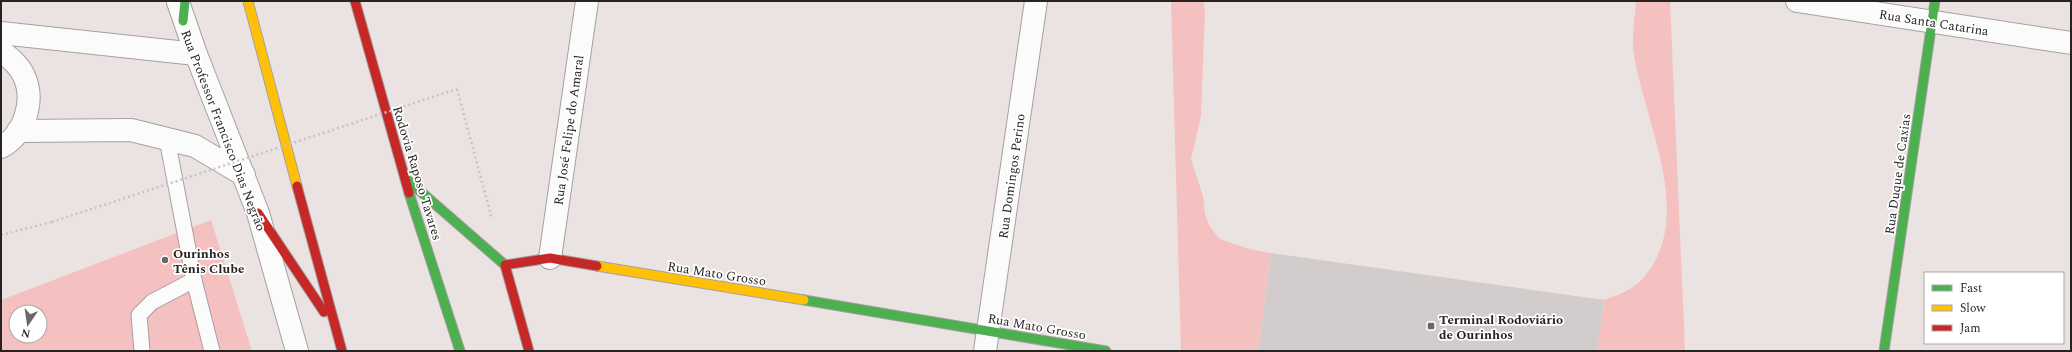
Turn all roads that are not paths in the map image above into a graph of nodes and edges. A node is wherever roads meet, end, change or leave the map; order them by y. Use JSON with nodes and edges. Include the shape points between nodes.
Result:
{"nodes":[{"id":1,"x":248,"y":1,"type":"edge"},
{"id":2,"x":355,"y":1,"type":"edge"},
{"id":3,"x":587,"y":1,"type":"edge"},
{"id":4,"x":1036,"y":1,"type":"edge"},
{"id":5,"x":1797,"y":1,"type":"edge"},
{"id":6,"x":182,"y":8,"type":"edge"},
{"id":7,"x":1934,"y":11,"type":"edge"},
{"id":8,"x":1,"y":33,"type":"edge"},
{"id":9,"x":43,"y":38,"type":"junction"},
{"id":10,"x":1,"y":42,"type":"edge"},
{"id":11,"x":2071,"y":43,"type":"edge"},
{"id":12,"x":1,"y":51,"type":"edge"},
{"id":13,"x":196,"y":54,"type":"junction"},
{"id":14,"x":18,"y":131,"type":"junction"},
{"id":15,"x":167,"y":139,"type":"junction"},
{"id":16,"x":1,"y":146,"type":"edge"},
{"id":17,"x":244,"y":175,"type":"junction"},
{"id":18,"x":404,"y":177,"type":"junction"},
{"id":19,"x":258,"y":213,"type":"junction"},
{"id":20,"x":550,"y":258,"type":"junction"},
{"id":21,"x":505,"y":265,"type":"junction"},
{"id":22,"x":194,"y":280,"type":"junction"},
{"id":23,"x":334,"y":326,"type":"junction"},
{"id":24,"x":987,"y":341,"type":"edge"},
{"id":25,"x":142,"y":351,"type":"edge"},
{"id":26,"x":212,"y":351,"type":"edge"},
{"id":27,"x":297,"y":351,"type":"edge"},
{"id":28,"x":342,"y":351,"type":"edge"},
{"id":29,"x":460,"y":351,"type":"edge"},
{"id":30,"x":529,"y":351,"type":"edge"},
{"id":31,"x":1106,"y":351,"type":"edge"},
{"id":32,"x":1884,"y":351,"type":"edge"}],
"edges":[{"from":1,"to":23,"type":"main road"},
{"from":2,"to":18,"type":"main road","name":"Rodovia Raposo Tavares"},
{"from":3,"to":20,"type":"street","name":"Rua José Felipe do Amaral"},
{"from":4,"to":24,"type":"street","name":"Rua Domingos Perino"},
{"from":5,"to":7,"type":"street","name":"Rua Santa Catarina"},
{"from":6,"to":13,"type":"street","name":"Rua Professor Francisco Dias Negrão"},
{"from":7,"to":11,"type":"street","name":"Rua Santa Catarina"},
{"from":7,"to":32,"type":"main road","name":"Rua Duque de Caxias"},
{"from":8,"to":9,"type":"street"},
{"from":9,"to":10,"type":"street"},
{"from":9,"to":13,"type":"street"},
{"from":12,"to":14,"type":"street","via":[[13,60],[24,76],[29,95],[26,114]]},
{"from":13,"to":17,"type":"street","name":"Rua Professor Francisco Dias Negrão"},
{"from":14,"to":15,"type":"street","via":[[132,130]]},
{"from":14,"to":16,"type":"street"},
{"from":15,"to":17,"type":"street","via":[[195,146]]},
{"from":15,"to":22,"type":"lane"},
{"from":17,"to":19,"type":"street","name":"Rua Professor Francisco Dias Negrão"},
{"from":18,"to":21,"type":"main road"},
{"from":18,"to":29,"type":"main road","name":"Rodovia Raposo Tavares"},
{"from":19,"to":23,"type":"main road"},
{"from":19,"to":27,"type":"street","name":"Rua Professor Francisco Dias Negrão"},
{"from":20,"to":21,"type":"main road","name":"Rua Mato Grosso"},
{"from":20,"to":24,"type":"main road","name":"Rua Mato Grosso"},
{"from":21,"to":30,"type":"main road"},
{"from":22,"to":25,"type":"lane","via":[[152,302],[139,315]]},
{"from":22,"to":26,"type":"lane"},
{"from":23,"to":28,"type":"main road"},
{"from":24,"to":31,"type":"main road","name":"Rua Mato Grosso"}]}
